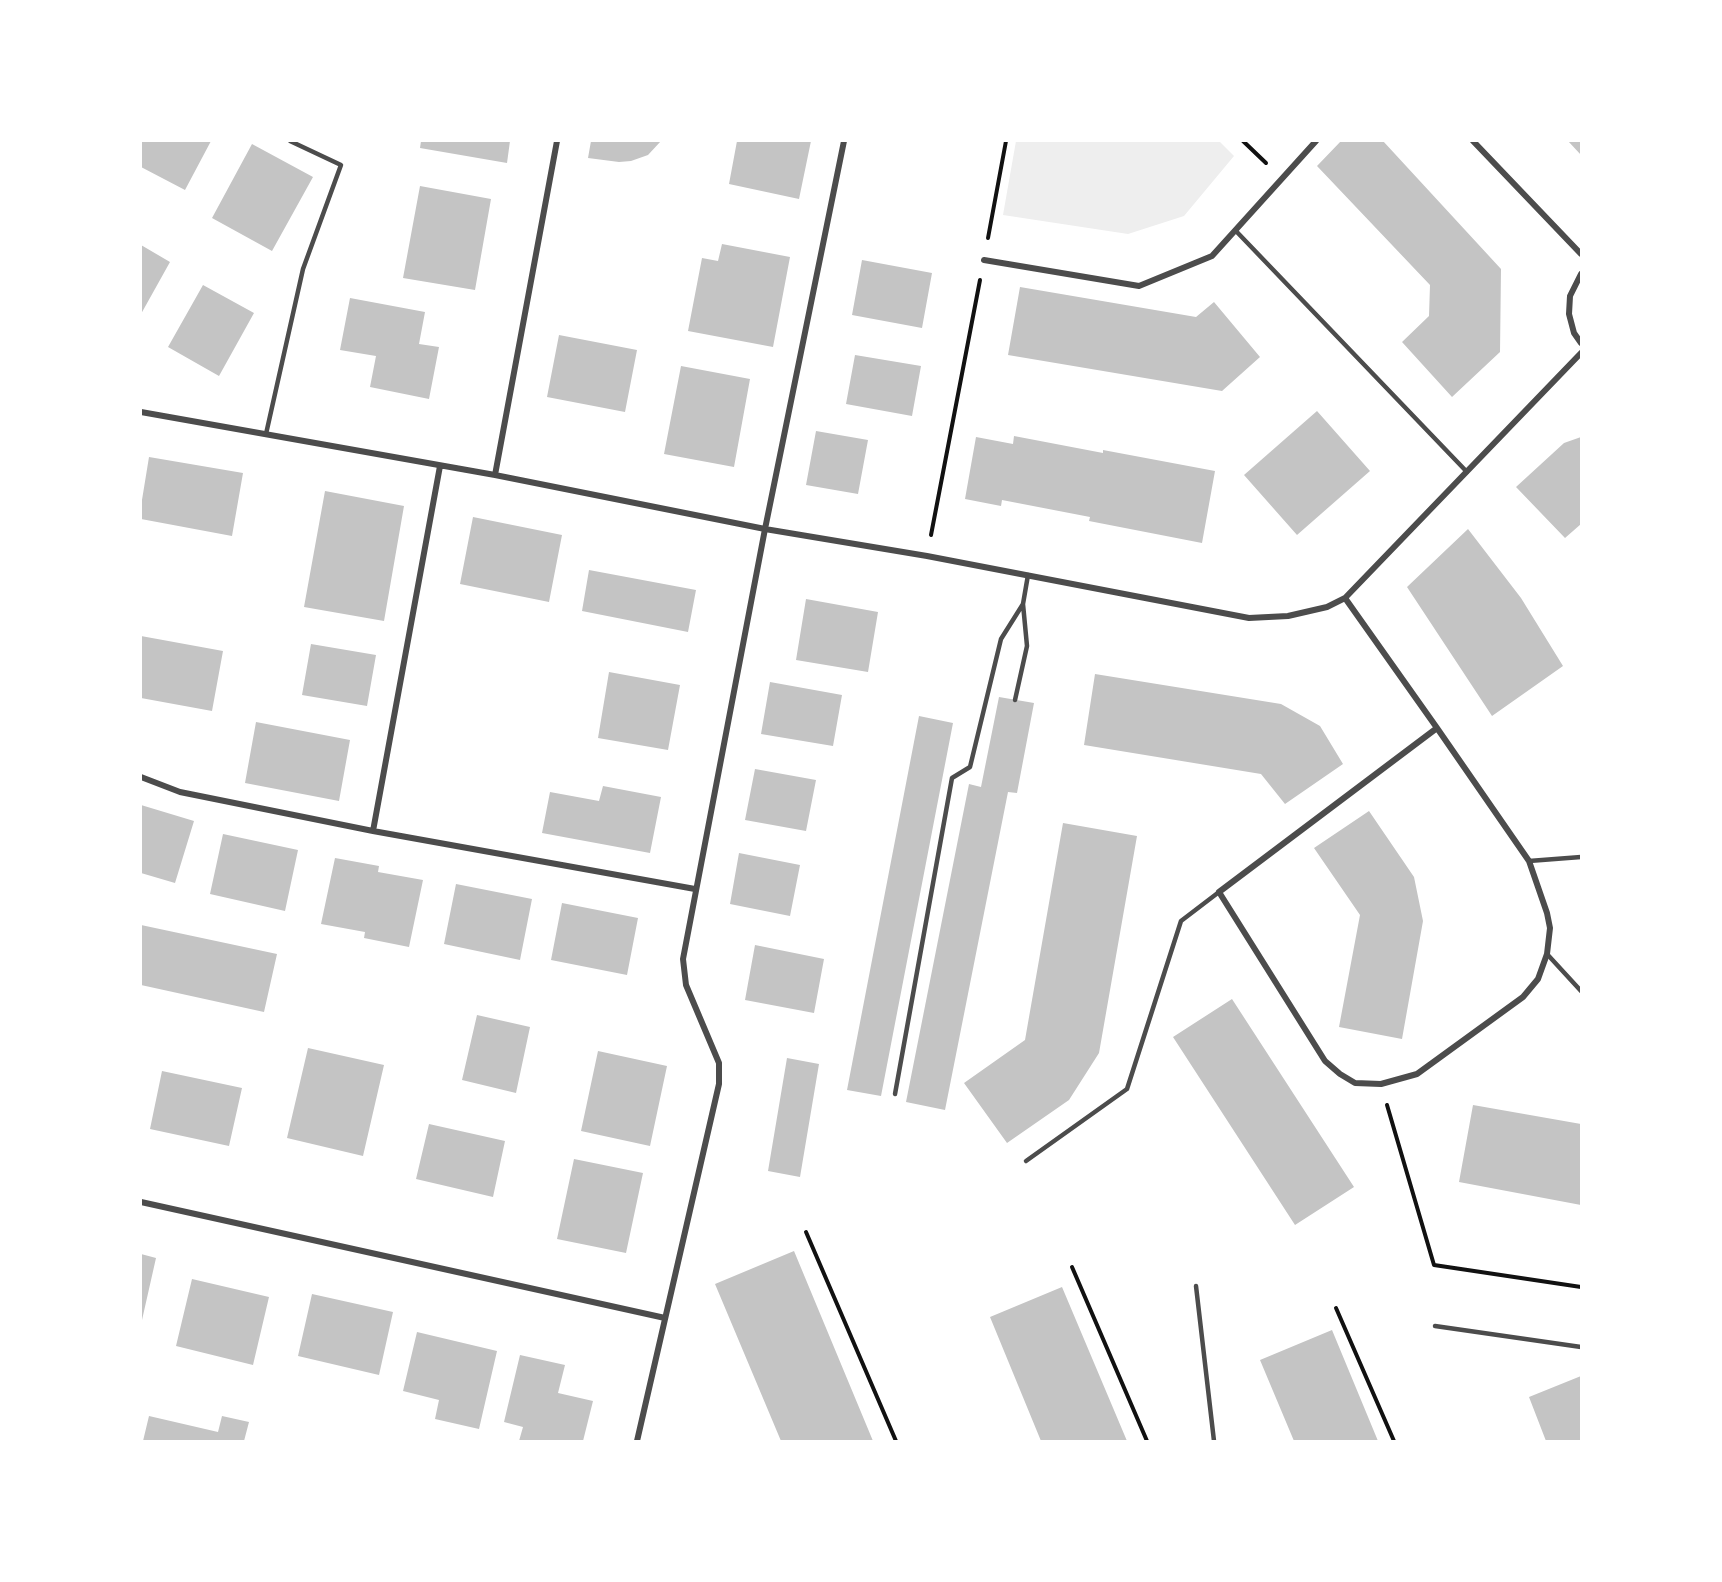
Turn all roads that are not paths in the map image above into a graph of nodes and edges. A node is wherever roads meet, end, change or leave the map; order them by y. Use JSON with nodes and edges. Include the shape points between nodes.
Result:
{"nodes":[{"id":1,"x":290,"y":141,"type":"edge"},
{"id":2,"x":557,"y":141,"type":"edge"},
{"id":3,"x":844,"y":141,"type":"edge"},
{"id":4,"x":1316,"y":141,"type":"edge"},
{"id":5,"x":1473,"y":141,"type":"edge"},
{"id":6,"x":1235,"y":230,"type":"junction"},
{"id":7,"x":1581,"y":254,"type":"edge"},
{"id":8,"x":984,"y":260,"type":"road end"},
{"id":9,"x":1581,"y":274,"type":"edge"},
{"id":10,"x":1581,"y":343,"type":"edge"},
{"id":11,"x":1581,"y":353,"type":"edge"},
{"id":12,"x":141,"y":412,"type":"edge"},
{"id":13,"x":266,"y":434,"type":"junction"},
{"id":14,"x":440,"y":466,"type":"junction"},
{"id":15,"x":1467,"y":472,"type":"junction"},
{"id":16,"x":495,"y":475,"type":"junction"},
{"id":17,"x":765,"y":529,"type":"junction"},
{"id":18,"x":1028,"y":575,"type":"junction"},
{"id":19,"x":1345,"y":598,"type":"junction"},
{"id":20,"x":1023,"y":604,"type":"junction"},
{"id":21,"x":1015,"y":700,"type":"dead end"},
{"id":22,"x":1437,"y":728,"type":"junction"},
{"id":23,"x":141,"y":777,"type":"edge"},
{"id":24,"x":373,"y":831,"type":"junction"},
{"id":25,"x":1581,"y":857,"type":"edge"},
{"id":26,"x":1529,"y":861,"type":"junction"},
{"id":27,"x":695,"y":888,"type":"junction"},
{"id":28,"x":1219,"y":892,"type":"junction"},
{"id":29,"x":1547,"y":954,"type":"junction"},
{"id":30,"x":1581,"y":991,"type":"edge"},
{"id":31,"x":895,"y":1094,"type":"dead end"},
{"id":32,"x":1026,"y":1161,"type":"dead end"},
{"id":33,"x":141,"y":1202,"type":"edge"},
{"id":34,"x":1196,"y":1286,"type":"dead end"},
{"id":35,"x":665,"y":1318,"type":"junction"},
{"id":36,"x":1435,"y":1326,"type":"dead end"},
{"id":37,"x":1581,"y":1347,"type":"edge"},
{"id":38,"x":637,"y":1441,"type":"edge"},
{"id":39,"x":1214,"y":1441,"type":"edge"}],
"edges":[{"from":1,"to":13,"type":"lane","via":[[341,165],[303,268]]},
{"from":2,"to":16,"type":"street"},
{"from":3,"to":17,"type":"street"},
{"from":4,"to":6,"type":"street"},
{"from":5,"to":7,"type":"street"},
{"from":6,"to":8,"type":"street","via":[[1212,256],[1138,286]]},
{"from":6,"to":15,"type":"lane"},
{"from":9,"to":10,"type":"street","via":[[1570,296],[1569,314]]},
{"from":11,"to":15,"type":"street"},
{"from":12,"to":13,"type":"street"},
{"from":13,"to":14,"type":"street"},
{"from":14,"to":16,"type":"street"},
{"from":14,"to":24,"type":"street"},
{"from":15,"to":19,"type":"street"},
{"from":16,"to":17,"type":"street"},
{"from":17,"to":18,"type":"street"},
{"from":17,"to":27,"type":"street"},
{"from":18,"to":19,"type":"street","via":[[1249,618],[1288,616],[1327,607]]},
{"from":18,"to":20,"type":"lane"},
{"from":19,"to":22,"type":"street"},
{"from":20,"to":21,"type":"lane","via":[[1027,646]]},
{"from":20,"to":31,"type":"lane","via":[[1001,639],[970,767],[952,778]]},
{"from":22,"to":26,"type":"street"},
{"from":22,"to":28,"type":"street"},
{"from":23,"to":24,"type":"street","via":[[180,792]]},
{"from":24,"to":27,"type":"street"},
{"from":25,"to":26,"type":"lane"},
{"from":26,"to":29,"type":"street","via":[[1550,928]]},
{"from":27,"to":35,"type":"street","via":[[683,959],[685,976],[719,1064],[719,1084]]},
{"from":28,"to":29,"type":"street","via":[[1325,1061],[1355,1083],[1381,1084],[1417,1074],[1523,997],[1538,979]]},
{"from":28,"to":32,"type":"lane","via":[[1182,921],[1126,1089]]},
{"from":29,"to":30,"type":"lane"},
{"from":33,"to":35,"type":"street"},
{"from":34,"to":39,"type":"lane"},
{"from":35,"to":38,"type":"street"},
{"from":36,"to":37,"type":"lane"}]}
